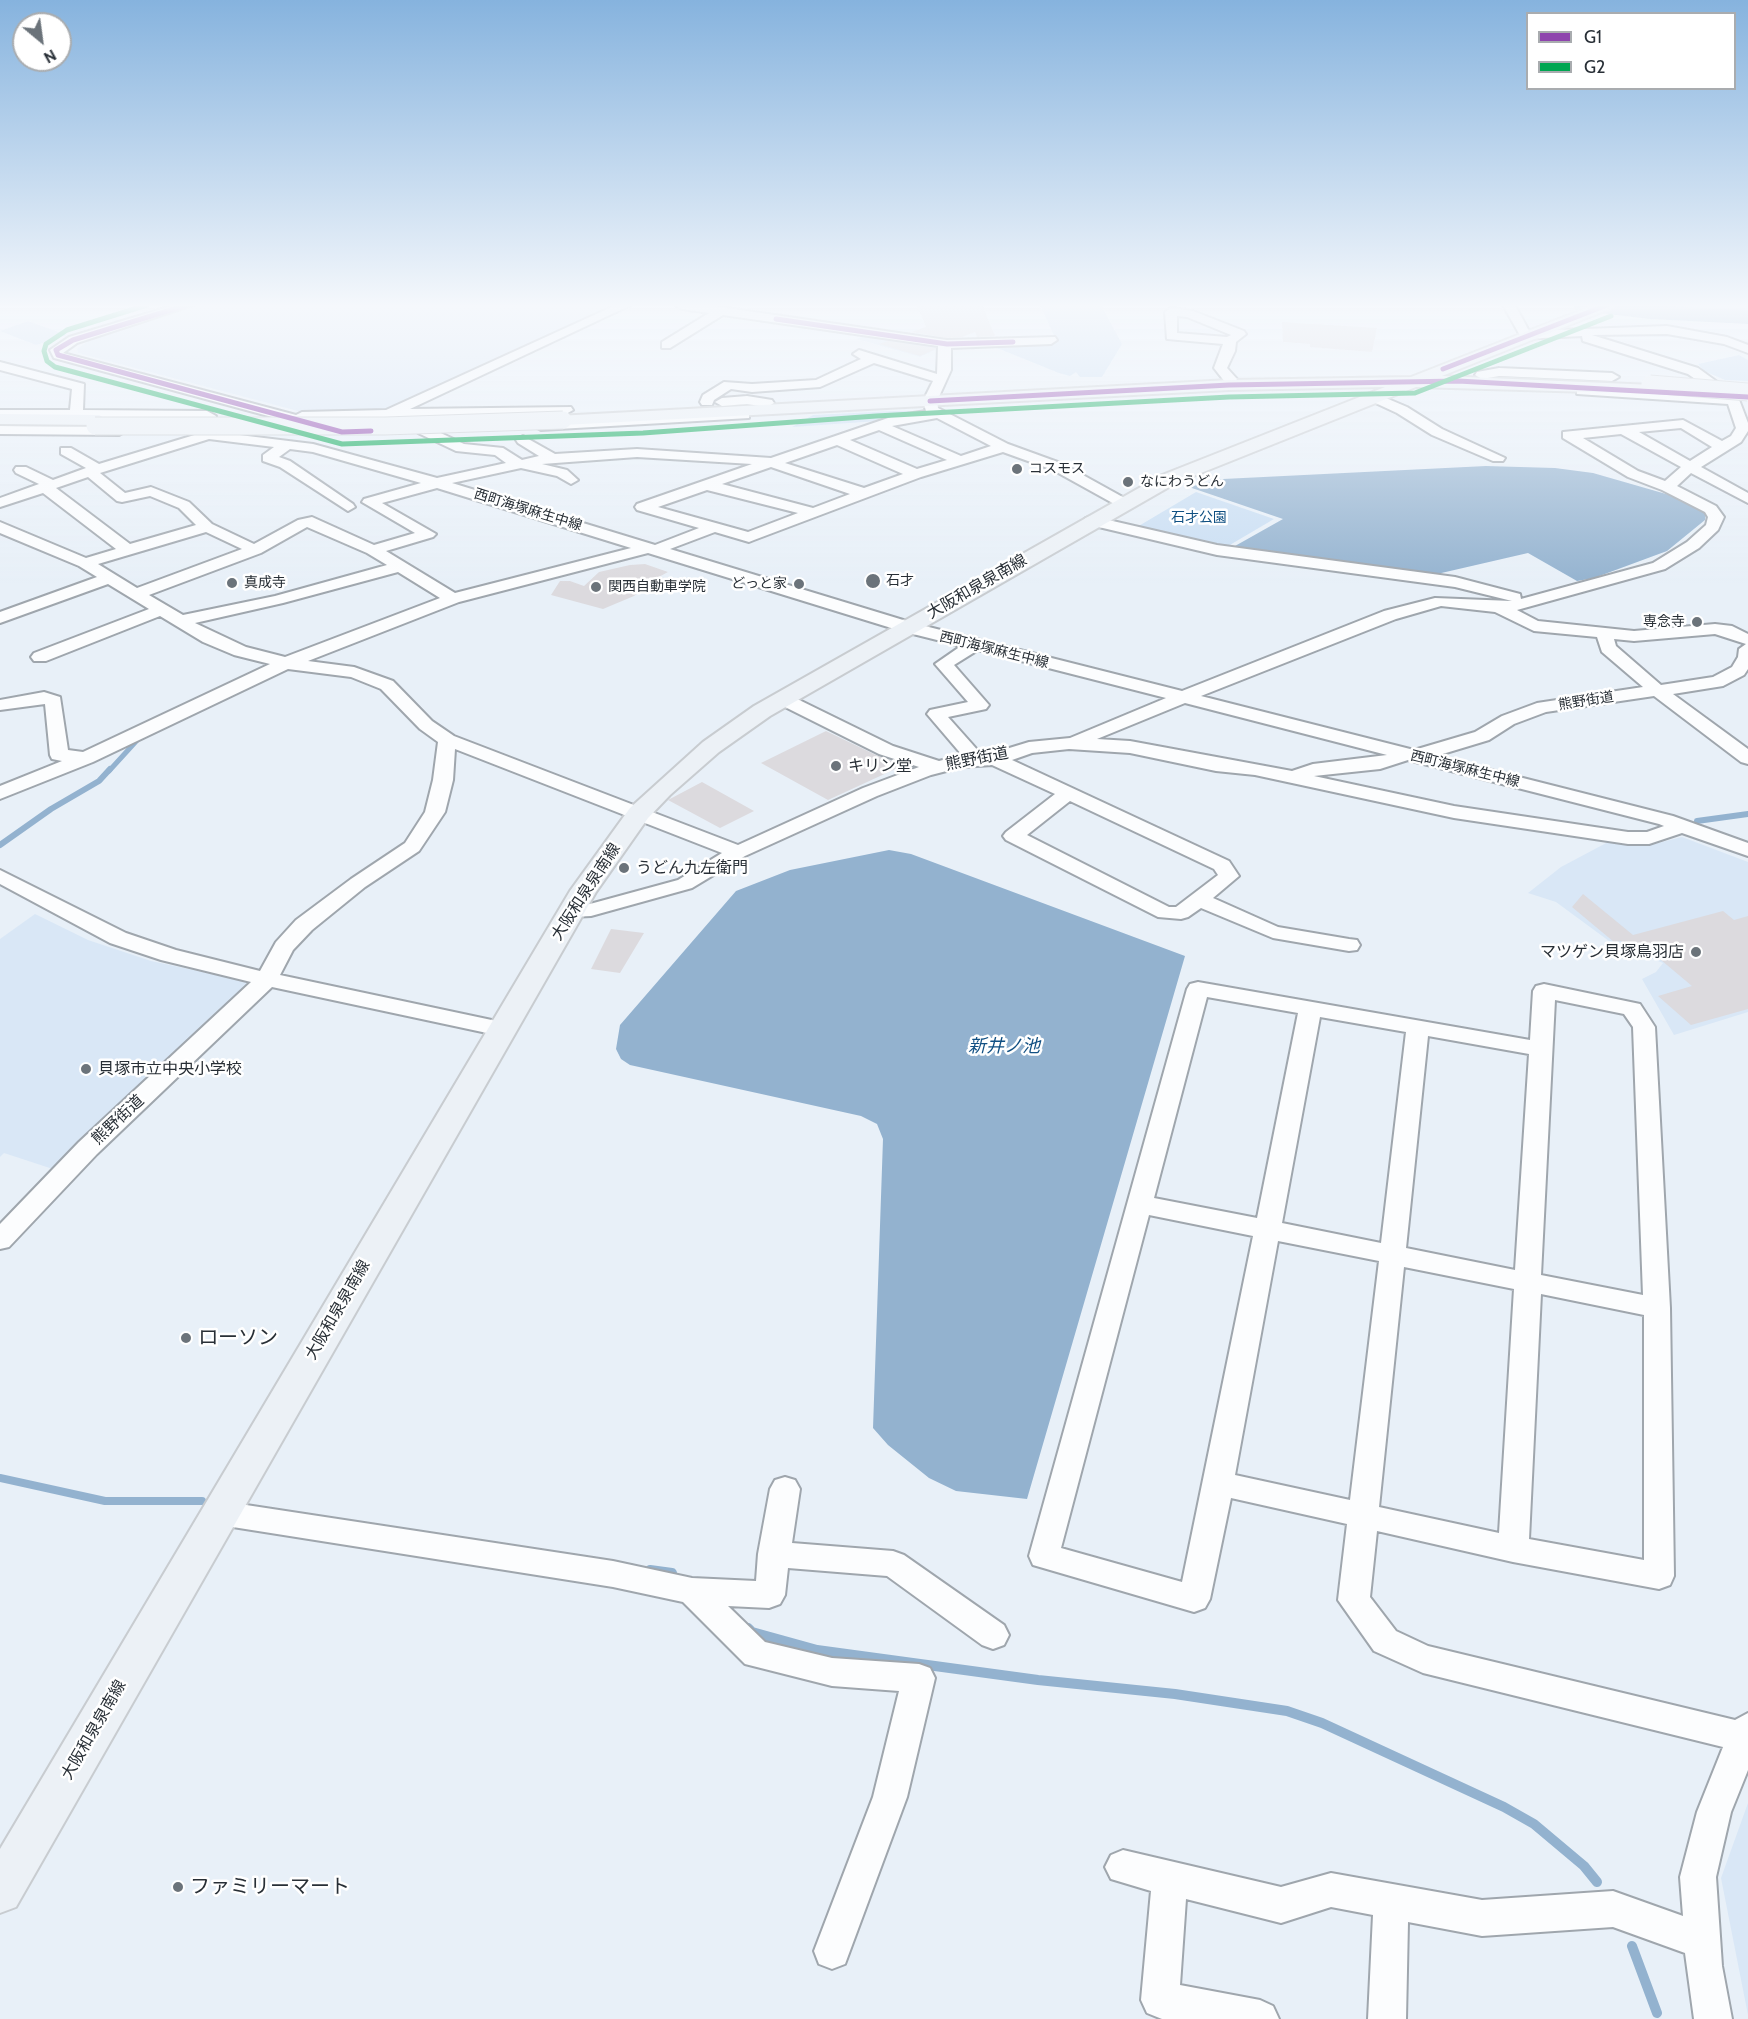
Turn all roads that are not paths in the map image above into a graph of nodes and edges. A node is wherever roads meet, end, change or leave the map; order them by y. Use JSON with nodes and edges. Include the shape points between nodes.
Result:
{"nodes":[{"id":1,"x":78,"y":399,"type":"edge"},
{"id":2,"x":223,"y":399,"type":"edge"},
{"id":3,"x":417,"y":399,"type":"edge"},
{"id":4,"x":873,"y":399,"type":"edge"},
{"id":5,"x":917,"y":399,"type":"edge"},
{"id":6,"x":932,"y":399,"type":"edge"},
{"id":7,"x":939,"y":399,"type":"edge"},
{"id":8,"x":1368,"y":399,"type":"edge"},
{"id":9,"x":1379,"y":399,"type":"edge"},
{"id":10,"x":1744,"y":399,"type":"edge"},
{"id":11,"x":707,"y":402,"type":"joint"},
{"id":12,"x":766,"y":403,"type":"junction"},
{"id":13,"x":875,"y":404,"type":"junction"},
{"id":14,"x":0,"y":414,"type":"edge"},
{"id":15,"x":76,"y":414,"type":"junction"},
{"id":16,"x":382,"y":415,"type":"junction"},
{"id":17,"x":564,"y":417,"type":"junction"},
{"id":18,"x":293,"y":418,"type":"junction"},
{"id":19,"x":0,"y":419,"type":"edge"},
{"id":20,"x":97,"y":423,"type":"junction"},
{"id":21,"x":881,"y":426,"type":"junction"},
{"id":22,"x":0,"y":428,"type":"edge"},
{"id":23,"x":423,"y":430,"type":"junction"},
{"id":24,"x":1624,"y":430,"type":"junction"},
{"id":25,"x":371,"y":431,"type":"junction"},
{"id":26,"x":208,"y":434,"type":"junction"},
{"id":27,"x":1736,"y":439,"type":"edge"},
{"id":28,"x":252,"y":440,"type":"junction"},
{"id":29,"x":523,"y":440,"type":"dead end"},
{"id":30,"x":837,"y":440,"type":"junction"},
{"id":31,"x":288,"y":444,"type":"junction"},
{"id":32,"x":1003,"y":447,"type":"junction"},
{"id":33,"x":1748,"y":448,"type":"edge"},
{"id":34,"x":66,"y":451,"type":"dead end"},
{"id":35,"x":1498,"y":458,"type":"dead end"},
{"id":36,"x":126,"y":460,"type":"junction"},
{"id":37,"x":961,"y":461,"type":"junction"},
{"id":38,"x":773,"y":462,"type":"junction"},
{"id":39,"x":517,"y":463,"type":"junction"},
{"id":40,"x":1690,"y":467,"type":"junction"},
{"id":41,"x":552,"y":469,"type":"junction"},
{"id":42,"x":21,"y":470,"type":"dead end"},
{"id":43,"x":94,"y":470,"type":"junction"},
{"id":44,"x":143,"y":472,"type":"dead end"},
{"id":45,"x":916,"y":474,"type":"junction"},
{"id":46,"x":571,"y":480,"type":"dead end"},
{"id":47,"x":438,"y":483,"type":"junction"},
{"id":48,"x":707,"y":485,"type":"junction"},
{"id":49,"x":49,"y":486,"type":"junction"},
{"id":50,"x":1667,"y":487,"type":"junction"},
{"id":51,"x":866,"y":494,"type":"junction"},
{"id":52,"x":1748,"y":499,"type":"edge"},
{"id":53,"x":369,"y":501,"type":"junction"},
{"id":54,"x":0,"y":503,"type":"edge"},
{"id":55,"x":1123,"y":503,"type":"junction"},
{"id":56,"x":348,"y":507,"type":"junction"},
{"id":57,"x":815,"y":513,"type":"junction"},
{"id":58,"x":1091,"y":521,"type":"junction"},
{"id":59,"x":312,"y":522,"type":"junction"},
{"id":60,"x":207,"y":527,"type":"junction"},
{"id":61,"x":712,"y":528,"type":"junction"},
{"id":62,"x":3,"y":531,"type":"edge"},
{"id":63,"x":652,"y":549,"type":"junction"},
{"id":64,"x":128,"y":550,"type":"junction"},
{"id":65,"x":255,"y":550,"type":"junction"},
{"id":66,"x":373,"y":550,"type":"junction"},
{"id":67,"x":85,"y":563,"type":"junction"},
{"id":68,"x":400,"y":566,"type":"junction"},
{"id":69,"x":109,"y":578,"type":"junction"},
{"id":70,"x":135,"y":594,"type":"junction"},
{"id":71,"x":453,"y":599,"type":"junction"},
{"id":72,"x":1533,"y":601,"type":"junction"},
{"id":73,"x":0,"y":603,"type":"edge"},
{"id":74,"x":1498,"y":607,"type":"junction"},
{"id":75,"x":160,"y":610,"type":"junction"},
{"id":76,"x":16,"y":612,"type":"junction"},
{"id":77,"x":0,"y":618,"type":"edge"},
{"id":78,"x":180,"y":621,"type":"junction"},
{"id":79,"x":907,"y":627,"type":"junction"},
{"id":80,"x":1605,"y":635,"type":"junction"},
{"id":81,"x":1748,"y":640,"type":"edge"},
{"id":82,"x":974,"y":645,"type":"junction"},
{"id":83,"x":1748,"y":649,"type":"edge"},
{"id":84,"x":40,"y":657,"type":"dead end"},
{"id":85,"x":286,"y":663,"type":"junction"},
{"id":86,"x":1658,"y":691,"type":"junction"},
{"id":87,"x":1181,"y":698,"type":"junction"},
{"id":88,"x":783,"y":699,"type":"junction"},
{"id":89,"x":0,"y":705,"type":"edge"},
{"id":90,"x":447,"y":740,"type":"junction"},
{"id":91,"x":1069,"y":743,"type":"junction"},
{"id":92,"x":1410,"y":755,"type":"junction"},
{"id":93,"x":86,"y":758,"type":"junction"},
{"id":94,"x":1748,"y":758,"type":"edge"},
{"id":95,"x":985,"y":760,"type":"junction"},
{"id":96,"x":939,"y":767,"type":"junction"},
{"id":97,"x":1292,"y":777,"type":"junction"},
{"id":98,"x":0,"y":793,"type":"edge"},
{"id":99,"x":1067,"y":794,"type":"junction"},
{"id":100,"x":639,"y":813,"type":"junction"},
{"id":101,"x":1682,"y":826,"type":"junction"},
{"id":102,"x":1748,"y":850,"type":"edge"},
{"id":103,"x":738,"y":852,"type":"junction"},
{"id":104,"x":0,"y":876,"type":"edge"},
{"id":105,"x":1200,"y":900,"type":"junction"},
{"id":106,"x":571,"y":911,"type":"junction"},
{"id":107,"x":1349,"y":945,"type":"dead end"},
{"id":108,"x":267,"y":979,"type":"junction"},
{"id":109,"x":1310,"y":1009,"type":"junction"},
{"id":110,"x":1418,"y":1027,"type":"junction"},
{"id":111,"x":501,"y":1029,"type":"junction"},
{"id":112,"x":1540,"y":1049,"type":"junction"},
{"id":113,"x":1140,"y":1204,"type":"junction"},
{"id":114,"x":1266,"y":1229,"type":"junction"},
{"id":115,"x":0,"y":1240,"type":"edge"},
{"id":116,"x":1393,"y":1254,"type":"junction"},
{"id":117,"x":1528,"y":1280,"type":"junction"},
{"id":118,"x":1657,"y":1308,"type":"junction"},
{"id":119,"x":1219,"y":1483,"type":"junction"},
{"id":120,"x":785,"y":1489,"type":"dead end"},
{"id":121,"x":220,"y":1513,"type":"junction"},
{"id":122,"x":1364,"y":1515,"type":"junction"},
{"id":123,"x":1513,"y":1549,"type":"junction"},
{"id":124,"x":773,"y":1554,"type":"junction"},
{"id":125,"x":692,"y":1591,"type":"junction"},
{"id":126,"x":993,"y":1635,"type":"dead end"},
{"id":127,"x":1745,"y":1732,"type":"edge"},
{"id":128,"x":1123,"y":1867,"type":"dead end"},
{"id":129,"x":1170,"y":1878,"type":"junction"},
{"id":130,"x":0,"y":1891,"type":"edge"},
{"id":131,"x":1391,"y":1902,"type":"junction"},
{"id":132,"x":1703,"y":1941,"type":"junction"},
{"id":133,"x":832,"y":1951,"type":"dead end"},
{"id":134,"x":1260,"y":2019,"type":"edge"},
{"id":135,"x":1387,"y":2019,"type":"edge"},
{"id":136,"x":1713,"y":2019,"type":"edge"}],
"edges":[{"from":1,"to":15,"type":"street"},
{"from":2,"to":18,"type":"street"},
{"from":3,"to":16,"type":"street"},
{"from":4,"to":12,"type":"main road"},
{"from":5,"to":13,"type":"main road"},
{"from":6,"to":21,"type":"street"},
{"from":7,"to":32,"type":"street"},
{"from":8,"to":55,"type":"main road","name":"大阪和泉泉南線","via":[[1191,469]]},
{"from":9,"to":35,"type":"street","via":[[1437,432]]},
{"from":10,"to":27,"type":"street","via":[[1743,428]]},
{"from":11,"to":12,"type":"street"},
{"from":11,"to":16,"type":"street"},
{"from":12,"to":17,"type":"main road"},
{"from":13,"to":17,"type":"main road"},
{"from":13,"to":23,"type":"street","via":[[677,419]]},
{"from":14,"to":15,"type":"street"},
{"from":15,"to":26,"type":"street","via":[[207,415]]},
{"from":16,"to":18,"type":"street"},
{"from":16,"to":25,"type":"street"},
{"from":17,"to":20,"type":"main road","bridge":true,"via":[[374,426]]},
{"from":18,"to":25,"type":"street","via":[[342,432]]},
{"from":18,"to":28,"type":"street"},
{"from":19,"to":20,"type":"main road"},
{"from":20,"to":22,"type":"main road"},
{"from":21,"to":30,"type":"street"},
{"from":21,"to":37,"type":"street"},
{"from":22,"to":26,"type":"street","name":"西町海塚麻生中線"},
{"from":23,"to":25,"type":"street"},
{"from":23,"to":39,"type":"street","via":[[461,448],[498,451]]},
{"from":24,"to":27,"type":"street","via":[[1683,424]]},
{"from":24,"to":40,"type":"street"},
{"from":24,"to":50,"type":"street","via":[[1568,435],[1633,474]]},
{"from":26,"to":28,"type":"street","name":"西町海塚麻生中線"},
{"from":26,"to":36,"type":"street"},
{"from":27,"to":33,"type":"street"},
{"from":27,"to":40,"type":"street"},
{"from":28,"to":31,"type":"street","name":"西町海塚麻生中線"},
{"from":29,"to":41,"type":"street"},
{"from":30,"to":38,"type":"street"},
{"from":30,"to":45,"type":"street"},
{"from":31,"to":47,"type":"street","name":"西町海塚麻生中線","via":[[352,457]]},
{"from":31,"to":56,"type":"street","via":[[268,458],[285,464]]},
{"from":32,"to":37,"type":"street"},
{"from":32,"to":55,"type":"street","via":[[1058,467]]},
{"from":34,"to":43,"type":"street"},
{"from":36,"to":43,"type":"street"},
{"from":36,"to":44,"type":"street"},
{"from":37,"to":45,"type":"street"},
{"from":38,"to":41,"type":"street","via":[[637,453]]},
{"from":38,"to":48,"type":"street"},
{"from":38,"to":51,"type":"street"},
{"from":39,"to":41,"type":"street"},
{"from":39,"to":47,"type":"street"},
{"from":40,"to":50,"type":"street"},
{"from":40,"to":52,"type":"street"},
{"from":41,"to":46,"type":"street"},
{"from":42,"to":49,"type":"street"},
{"from":43,"to":49,"type":"street"},
{"from":43,"to":60,"type":"street","via":[[123,498],[151,491],[184,505]]},
{"from":45,"to":51,"type":"street"},
{"from":47,"to":53,"type":"street"},
{"from":47,"to":63,"type":"street","name":"西町海塚麻生中線"},
{"from":48,"to":57,"type":"street"},
{"from":48,"to":61,"type":"street","via":[[642,507]]},
{"from":49,"to":54,"type":"street"},
{"from":49,"to":64,"type":"street"},
{"from":50,"to":72,"type":"street","via":[[1711,509],[1716,516],[1713,527],[1693,545],[1659,566]]},
{"from":51,"to":57,"type":"street"},
{"from":53,"to":56,"type":"street"},
{"from":53,"to":66,"type":"street","via":[[428,534]]},
{"from":55,"to":58,"type":"main road","name":"大阪和泉泉南線"},
{"from":56,"to":59,"type":"street"},
{"from":57,"to":61,"type":"street","via":[[749,537]]},
{"from":58,"to":72,"type":"street","via":[[1217,550],[1413,576]]},
{"from":58,"to":79,"type":"main road","name":"大阪和泉泉南線"},
{"from":59,"to":65,"type":"street","via":[[303,523]]},
{"from":59,"to":66,"type":"street"},
{"from":60,"to":64,"type":"street"},
{"from":60,"to":65,"type":"street"},
{"from":61,"to":63,"type":"street"},
{"from":62,"to":67,"type":"street"},
{"from":63,"to":71,"type":"street"},
{"from":63,"to":79,"type":"street","name":"西町海塚麻生中線"},
{"from":64,"to":67,"type":"street"},
{"from":65,"to":70,"type":"street"},
{"from":66,"to":68,"type":"street"},
{"from":67,"to":69,"type":"street"},
{"from":68,"to":71,"type":"street"},
{"from":68,"to":78,"type":"street","via":[[277,600]]},
{"from":69,"to":70,"type":"street"},
{"from":69,"to":76,"type":"street"},
{"from":70,"to":75,"type":"street"},
{"from":71,"to":85,"type":"street"},
{"from":72,"to":74,"type":"street"},
{"from":73,"to":76,"type":"street"},
{"from":74,"to":80,"type":"street","via":[[1534,626]]},
{"from":74,"to":87,"type":"street","via":[[1441,601],[1390,615]]},
{"from":75,"to":78,"type":"street"},
{"from":75,"to":84,"type":"street"},
{"from":76,"to":77,"type":"street"},
{"from":78,"to":85,"type":"street","via":[[240,651]]},
{"from":79,"to":82,"type":"street","name":"西町海塚麻生中線"},
{"from":79,"to":88,"type":"main road","name":"大阪和泉泉南線"},
{"from":80,"to":81,"type":"street","via":[[1715,629]]},
{"from":80,"to":86,"type":"street","via":[[1608,648]]},
{"from":82,"to":87,"type":"street","name":"西町海塚麻生中線"},
{"from":82,"to":95,"type":"street","via":[[944,664],[980,705],[936,714]]},
{"from":83,"to":86,"type":"street","name":"熊野街道","via":[[1747,657],[1731,676],[1705,685]]},
{"from":85,"to":90,"type":"street","via":[[354,672],[387,685],[426,725]]},
{"from":85,"to":93,"type":"street"},
{"from":86,"to":92,"type":"street","name":"熊野街道","via":[[1543,707],[1508,720],[1482,736]]},
{"from":86,"to":94,"type":"street"},
{"from":87,"to":91,"type":"street","via":[[1127,723]]},
{"from":87,"to":92,"type":"street","name":"西町海塚麻生中線"},
{"from":88,"to":96,"type":"street","via":[[886,750]]},
{"from":88,"to":100,"type":"main road","name":"大阪和泉泉南線","via":[[711,747]]},
{"from":89,"to":93,"type":"street","via":[[44,697],[54,701],[59,755]]},
{"from":90,"to":100,"type":"street"},
{"from":90,"to":108,"type":"street","name":"熊野街道","via":[[435,812],[412,847],[358,882],[304,925],[284,947]]},
{"from":91,"to":95,"type":"street","name":"熊野街道","via":[[1029,748]]},
{"from":91,"to":97,"type":"street","name":"熊野街道","via":[[1130,747]]},
{"from":92,"to":97,"type":"street","name":"熊野街道","via":[[1380,763],[1313,770]]},
{"from":92,"to":101,"type":"street","name":"西町海塚麻生中線"},
{"from":93,"to":98,"type":"street"},
{"from":95,"to":96,"type":"street","name":"熊野街道"},
{"from":95,"to":99,"type":"street"},
{"from":96,"to":103,"type":"street","name":"熊野街道","via":[[870,792]]},
{"from":97,"to":101,"type":"street","via":[[1454,812],[1628,838],[1649,838]]},
{"from":99,"to":105,"type":"street","via":[[1222,865],[1229,876]]},
{"from":99,"to":105,"type":"street","via":[[1013,836],[1165,913],[1181,913]]},
{"from":100,"to":103,"type":"street"},
{"from":100,"to":106,"type":"main road","name":"大阪和泉泉南線"},
{"from":101,"to":102,"type":"street","name":"西町海塚麻生中線"},
{"from":103,"to":106,"type":"street","name":"熊野街道","via":[[685,884],[591,910]]},
{"from":104,"to":108,"type":"street","via":[[118,938]]},
{"from":105,"to":107,"type":"street","via":[[1273,932]]},
{"from":106,"to":111,"type":"main road","name":"大阪和泉泉南線"},
{"from":108,"to":111,"type":"street"},
{"from":108,"to":115,"type":"street","name":"熊野街道","via":[[88,1148]]},
{"from":109,"to":110,"type":"street"},
{"from":109,"to":113,"type":"street","via":[[1198,989]]},
{"from":109,"to":114,"type":"street"},
{"from":110,"to":112,"type":"street"},
{"from":110,"to":116,"type":"street"},
{"from":111,"to":121,"type":"main road","name":"大阪和泉泉南線"},
{"from":112,"to":117,"type":"street"},
{"from":112,"to":118,"type":"street","via":[[1544,991],[1632,1009],[1644,1027]]},
{"from":113,"to":114,"type":"street"},
{"from":113,"to":119,"type":"street","via":[[1044,1556],[1194,1599]]},
{"from":114,"to":116,"type":"street"},
{"from":114,"to":119,"type":"street"},
{"from":116,"to":117,"type":"street"},
{"from":116,"to":122,"type":"street"},
{"from":117,"to":118,"type":"street"},
{"from":117,"to":123,"type":"street"},
{"from":118,"to":123,"type":"street","via":[[1659,1576]]},
{"from":119,"to":122,"type":"street"},
{"from":120,"to":124,"type":"street"},
{"from":121,"to":125,"type":"street","via":[[613,1574]]},
{"from":121,"to":130,"type":"main road","name":"大阪和泉泉南線"},
{"from":122,"to":123,"type":"street"},
{"from":122,"to":127,"type":"street","via":[[1354,1600],[1385,1641],[1423,1659]]},
{"from":124,"to":125,"type":"street","via":[[769,1595]]},
{"from":124,"to":126,"type":"street","via":[[892,1564]]},
{"from":125,"to":133,"type":"street","via":[[756,1654],[832,1672],[919,1678],[890,1797]]},
{"from":127,"to":132,"type":"street","via":[[1714,1812],[1698,1877]]},
{"from":128,"to":129,"type":"street"},
{"from":129,"to":131,"type":"street","via":[[1281,1905],[1331,1890]]},
{"from":129,"to":134,"type":"street","via":[[1160,2000]]},
{"from":131,"to":132,"type":"street","via":[[1482,1918],[1613,1909]]},
{"from":131,"to":135,"type":"street"},
{"from":132,"to":136,"type":"street"}]}
